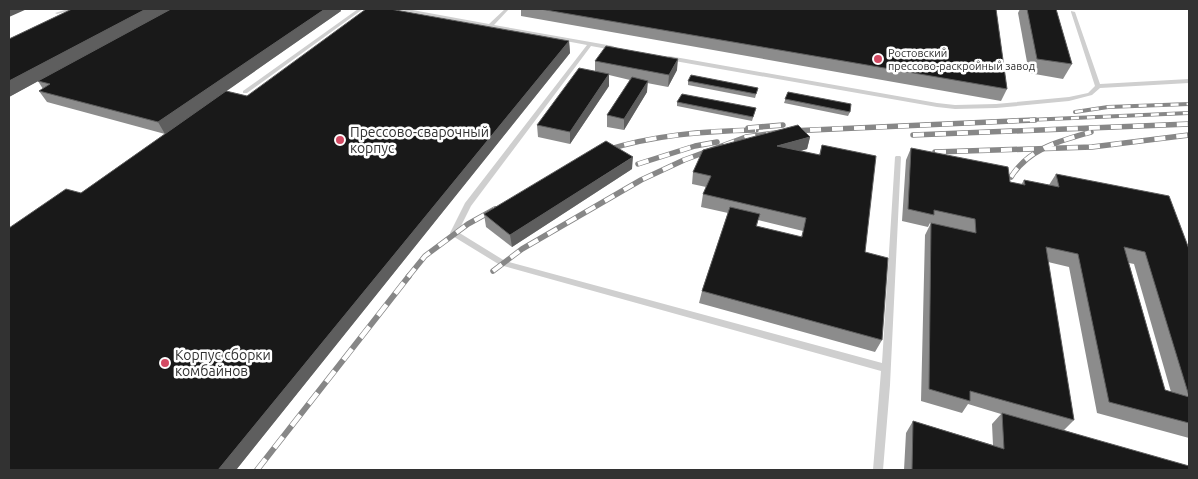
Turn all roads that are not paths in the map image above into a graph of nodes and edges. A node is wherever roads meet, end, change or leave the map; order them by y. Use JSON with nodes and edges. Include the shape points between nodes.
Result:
{"nodes":[{"id":1,"x":73,"y":9,"type":"edge"},
{"id":2,"x":361,"y":9,"type":"edge"},
{"id":3,"x":400,"y":9,"type":"edge"},
{"id":4,"x":508,"y":9,"type":"edge"},
{"id":5,"x":1072,"y":12,"type":"dead end"},
{"id":6,"x":57,"y":13,"type":"dead end"},
{"id":7,"x":490,"y":26,"type":"junction"},
{"id":8,"x":590,"y":44,"type":"junction"},
{"id":9,"x":619,"y":49,"type":"edge"},
{"id":10,"x":657,"y":56,"type":"edge"},
{"id":11,"x":1189,"y":81,"type":"edge"},
{"id":12,"x":1098,"y":86,"type":"junction"},
{"id":13,"x":245,"y":92,"type":"dead end"},
{"id":14,"x":898,"y":157,"type":"dead end"},
{"id":15,"x":886,"y":368,"type":"junction"},
{"id":16,"x":878,"y":470,"type":"edge"}],
"edges":[{"from":1,"to":6,"type":"lane"},
{"from":2,"to":13,"type":"lane"},
{"from":3,"to":7,"type":"lane"},
{"from":4,"to":7,"type":"lane"},
{"from":5,"to":12,"type":"lane"},
{"from":7,"to":8,"type":"lane"},
{"from":8,"to":9,"type":"lane"},
{"from":8,"to":15,"type":"lane","via":[[468,205],[454,234],[503,263]]},
{"from":10,"to":12,"type":"lane","via":[[946,106],[996,106],[1070,99],[1090,94]]},
{"from":11,"to":12,"type":"lane"},
{"from":14,"to":15,"type":"lane"},
{"from":15,"to":16,"type":"lane"}]}
